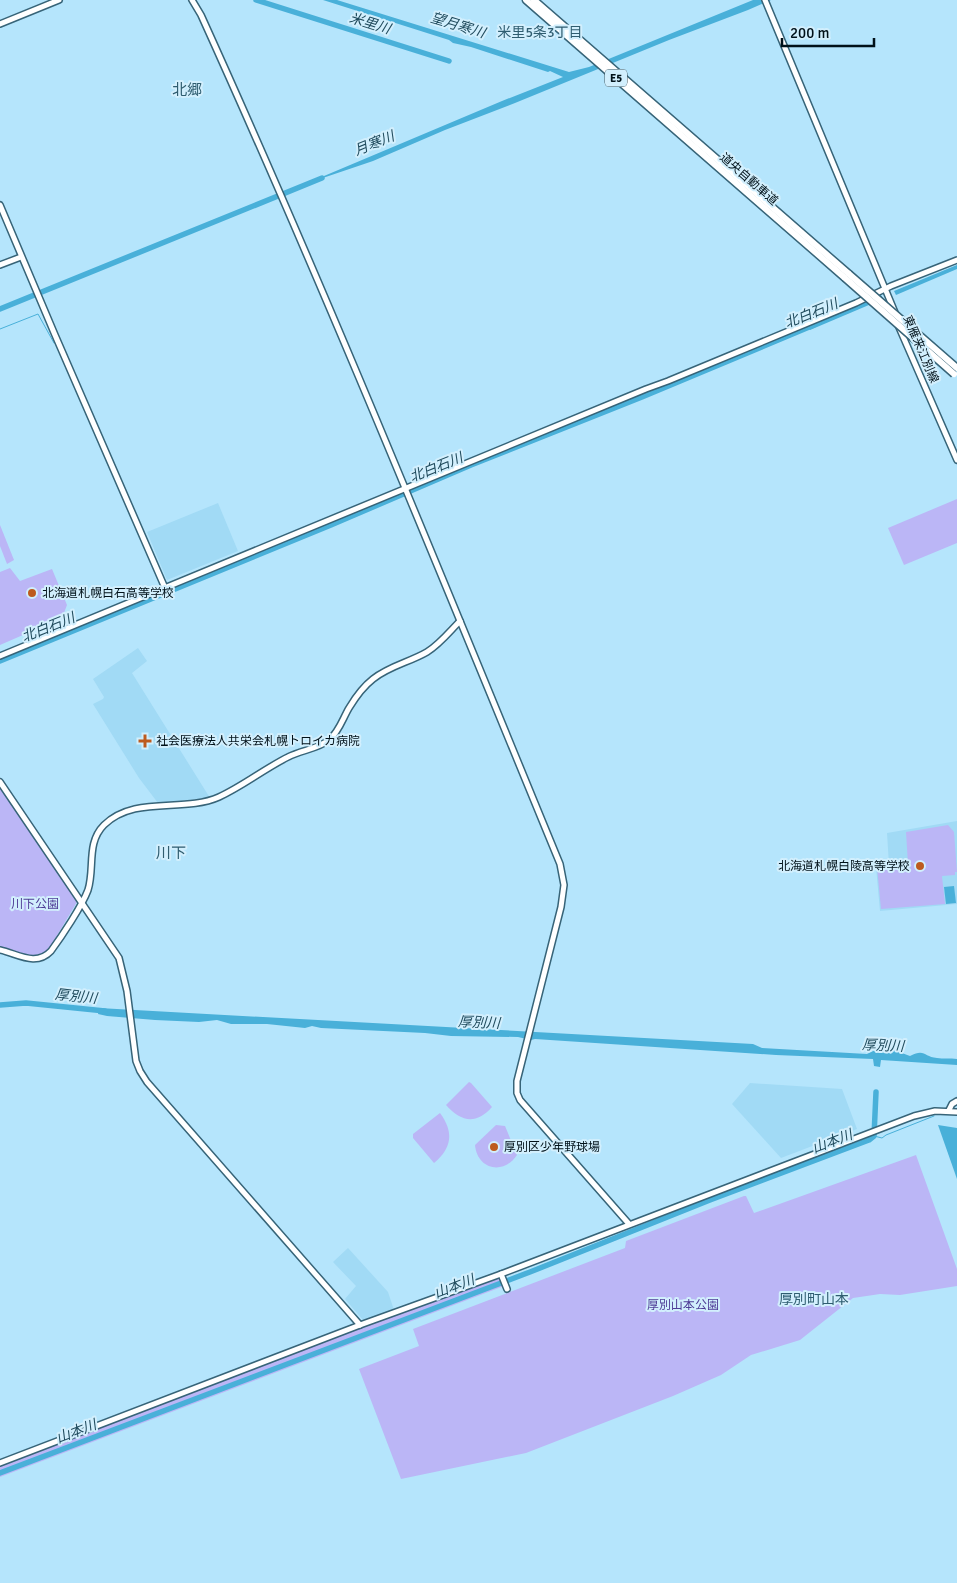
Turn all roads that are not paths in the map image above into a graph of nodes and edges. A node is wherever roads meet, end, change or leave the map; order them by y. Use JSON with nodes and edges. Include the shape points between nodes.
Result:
{"nodes":[{"id":1,"x":59,"y":0,"type":"edge"},
{"id":2,"x":192,"y":0,"type":"edge"},
{"id":3,"x":526,"y":0,"type":"edge"},
{"id":4,"x":534,"y":0,"type":"edge"},
{"id":5,"x":765,"y":0,"type":"edge"},
{"id":6,"x":0,"y":24,"type":"edge"},
{"id":7,"x":707,"y":154,"type":"junction"},
{"id":8,"x":0,"y":205,"type":"edge"},
{"id":9,"x":22,"y":256,"type":"junction"},
{"id":10,"x":957,"y":260,"type":"edge"},
{"id":11,"x":0,"y":265,"type":"edge"},
{"id":12,"x":886,"y":289,"type":"junction"},
{"id":13,"x":956,"y":373,"type":"edge"},
{"id":14,"x":957,"y":460,"type":"edge"},
{"id":15,"x":407,"y":492,"type":"junction"},
{"id":16,"x":165,"y":588,"type":"junction"},
{"id":17,"x":460,"y":621,"type":"junction"},
{"id":18,"x":0,"y":656,"type":"edge"},
{"id":19,"x":0,"y":782,"type":"edge"},
{"id":20,"x":82,"y":903,"type":"junction"},
{"id":21,"x":0,"y":950,"type":"edge"},
{"id":22,"x":957,"y":1101,"type":"edge"},
{"id":23,"x":949,"y":1110,"type":"junction"},
{"id":24,"x":957,"y":1112,"type":"edge"},
{"id":25,"x":629,"y":1224,"type":"junction"},
{"id":26,"x":501,"y":1274,"type":"junction"},
{"id":27,"x":506,"y":1288,"type":"dead end"},
{"id":28,"x":360,"y":1325,"type":"junction"},
{"id":29,"x":0,"y":1463,"type":"edge"}],
"edges":[{"from":1,"to":6,"type":"street"},
{"from":2,"to":15,"type":"street","via":[[202,15],[277,183]]},
{"from":3,"to":7,"type":"highway","name":"道央自動車道","number":"E5"},
{"from":4,"to":7,"type":"highway","name":"道央自動車道","number":"E5"},
{"from":5,"to":12,"type":"street","name":"東雁来江別線"},
{"from":7,"to":13,"type":"highway","name":"道央自動車道","number":"E5","bridge":true},
{"from":8,"to":9,"type":"street"},
{"from":9,"to":11,"type":"street"},
{"from":9,"to":16,"type":"street"},
{"from":10,"to":12,"type":"street"},
{"from":12,"to":14,"type":"street","name":"東雁来江別線","via":[[899,329]]},
{"from":12,"to":15,"type":"street"},
{"from":15,"to":16,"type":"street"},
{"from":15,"to":17,"type":"street"},
{"from":16,"to":18,"type":"street"},
{"from":17,"to":20,"type":"street","via":[[428,652],[372,680],[352,702],[335,734],[324,743],[289,756],[213,799],[144,807],[107,822],[95,837],[90,880]]},
{"from":17,"to":25,"type":"street","via":[[560,864],[564,884],[517,1081],[517,1093],[524,1106]]},
{"from":19,"to":20,"type":"street"},
{"from":20,"to":21,"type":"street","via":[[45,956],[30,959]]},
{"from":20,"to":28,"type":"street","via":[[119,958],[140,1072]]},
{"from":22,"to":23,"type":"street"},
{"from":23,"to":24,"type":"street"},
{"from":23,"to":25,"type":"street","via":[[927,1112]]},
{"from":25,"to":26,"type":"street"},
{"from":26,"to":27,"type":"street"},
{"from":26,"to":28,"type":"street"},
{"from":28,"to":29,"type":"street"}]}
